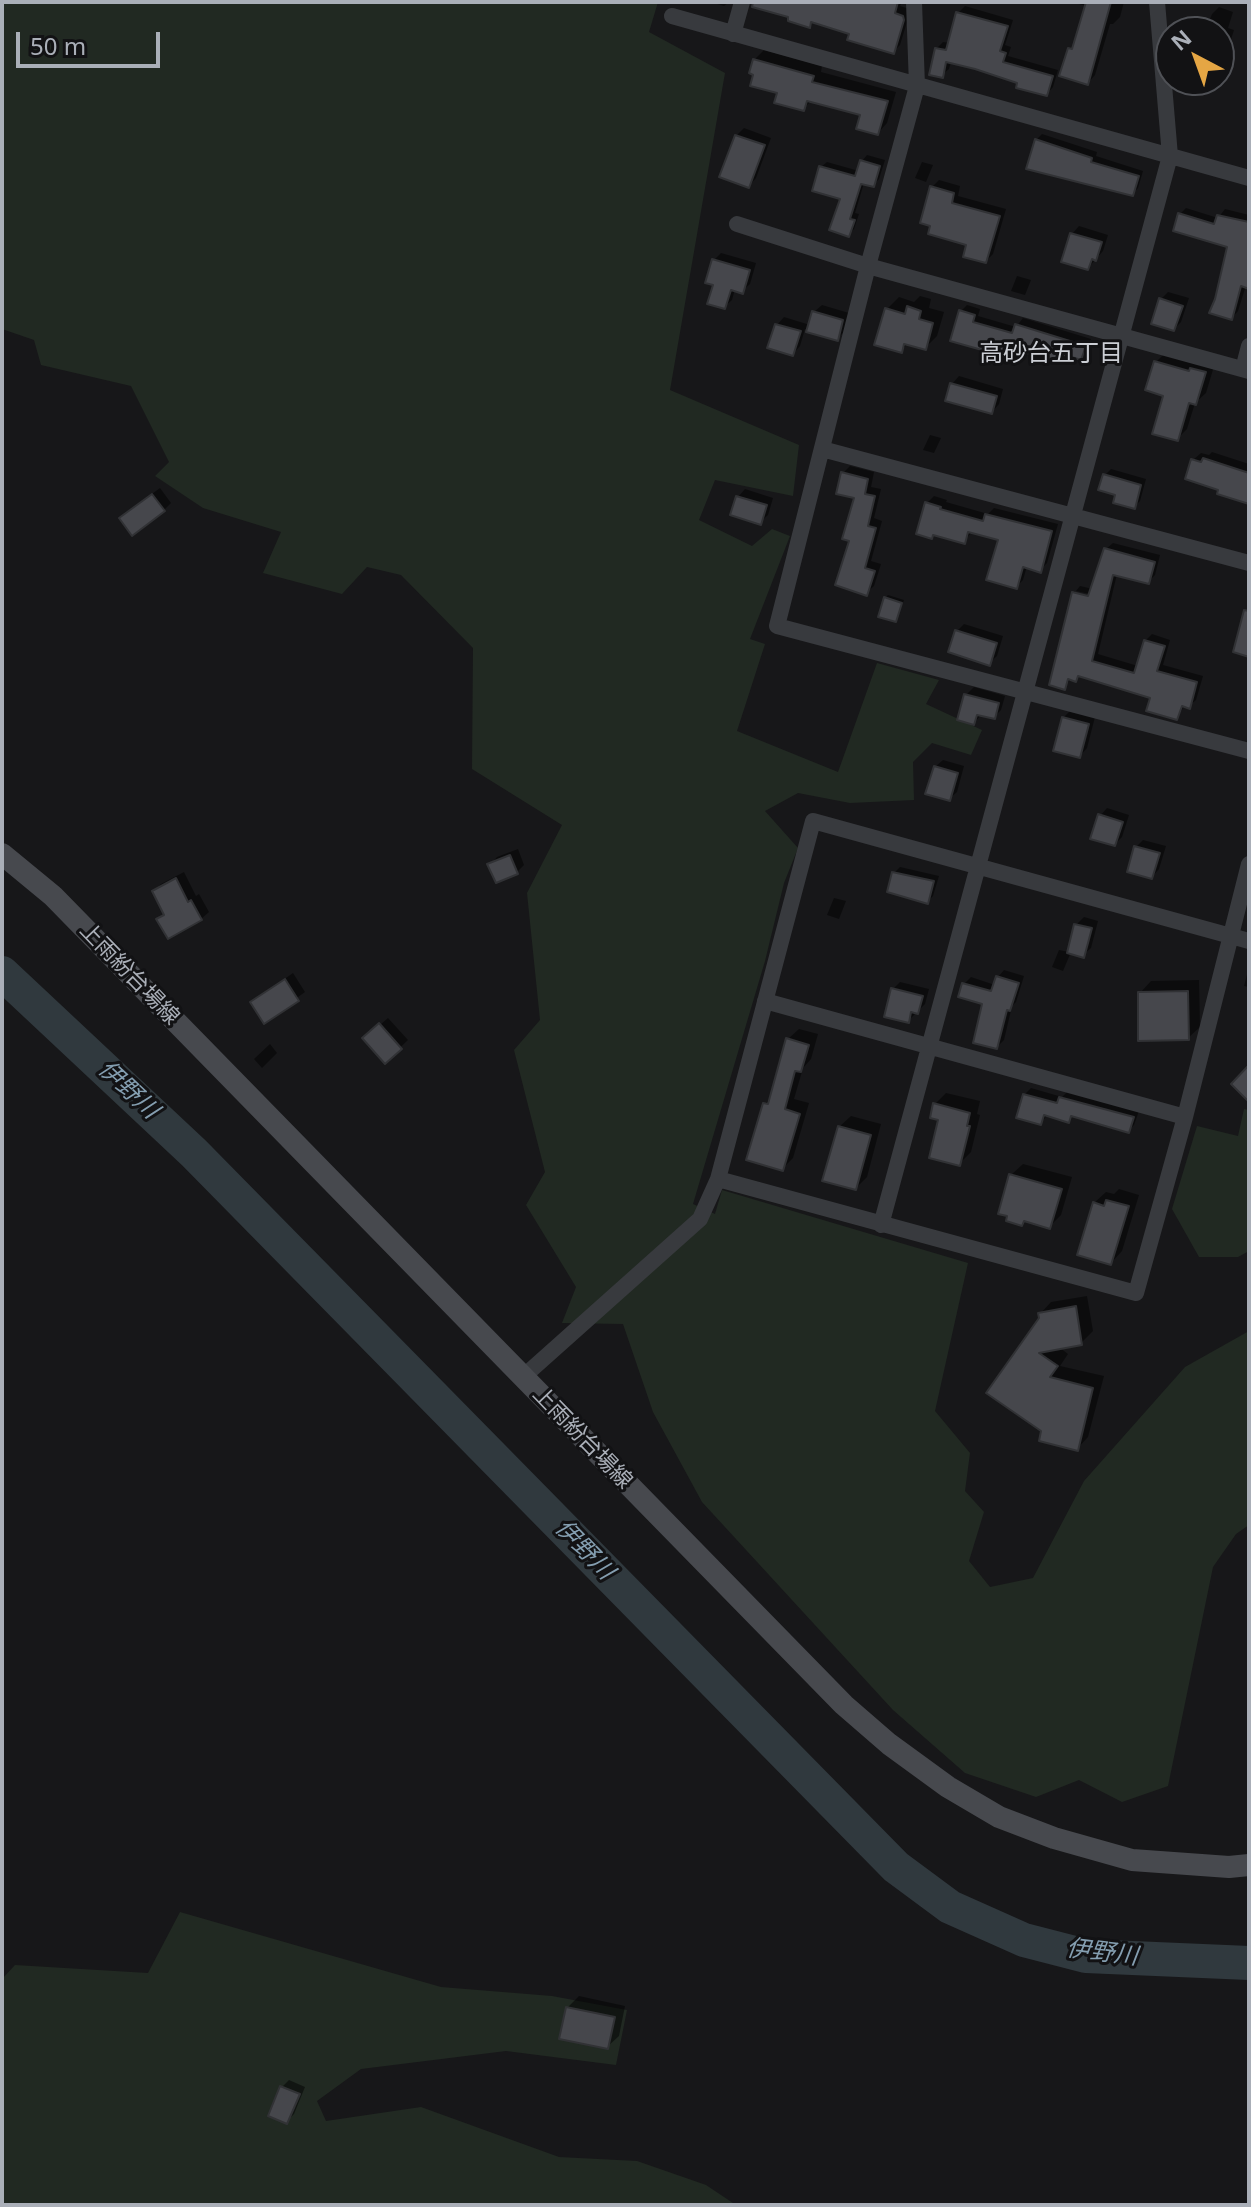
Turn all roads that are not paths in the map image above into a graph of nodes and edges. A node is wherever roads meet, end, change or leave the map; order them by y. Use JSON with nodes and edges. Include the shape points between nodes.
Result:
{"nodes":[{"id":1,"x":742,"y":2,"type":"edge"},
{"id":2,"x":914,"y":2,"type":"edge"},
{"id":3,"x":1157,"y":2,"type":"edge"},
{"id":4,"x":672,"y":16,"type":"dead end"},
{"id":5,"x":733,"y":34,"type":"junction"},
{"id":6,"x":917,"y":86,"type":"junction"},
{"id":7,"x":1170,"y":156,"type":"junction"},
{"id":8,"x":1249,"y":178,"type":"edge"},
{"id":9,"x":737,"y":224,"type":"dead end"},
{"id":10,"x":868,"y":266,"type":"junction"},
{"id":11,"x":1121,"y":337,"type":"junction"},
{"id":12,"x":1249,"y":346,"type":"edge"},
{"id":13,"x":1246,"y":370,"type":"edge"},
{"id":14,"x":822,"y":449,"type":"junction"},
{"id":15,"x":1074,"y":515,"type":"junction"},
{"id":16,"x":1249,"y":563,"type":"edge"},
{"id":17,"x":1025,"y":692,"type":"junction"},
{"id":18,"x":1249,"y":751,"type":"edge"},
{"id":19,"x":2,"y":854,"type":"edge"},
{"id":20,"x":1249,"y":864,"type":"edge"},
{"id":21,"x":979,"y":868,"type":"junction"},
{"id":22,"x":1230,"y":935,"type":"junction"},
{"id":23,"x":1249,"y":941,"type":"edge"},
{"id":24,"x":765,"y":1001,"type":"junction"},
{"id":25,"x":929,"y":1045,"type":"junction"},
{"id":26,"x":1185,"y":1117,"type":"junction"},
{"id":27,"x":718,"y":1179,"type":"junction"},
{"id":28,"x":881,"y":1225,"type":"junction"},
{"id":29,"x":523,"y":1377,"type":"junction"},
{"id":30,"x":1249,"y":1865,"type":"edge"}],
"edges":[{"from":1,"to":5,"type":"street"},
{"from":2,"to":6,"type":"street"},
{"from":3,"to":7,"type":"street"},
{"from":4,"to":5,"type":"street"},
{"from":5,"to":6,"type":"street"},
{"from":6,"to":7,"type":"street"},
{"from":6,"to":10,"type":"street"},
{"from":7,"to":8,"type":"street"},
{"from":7,"to":11,"type":"street"},
{"from":9,"to":10,"type":"street"},
{"from":10,"to":11,"type":"street"},
{"from":10,"to":14,"type":"street"},
{"from":11,"to":13,"type":"street"},
{"from":11,"to":15,"type":"street"},
{"from":12,"to":13,"type":"street"},
{"from":14,"to":15,"type":"street"},
{"from":14,"to":17,"type":"street","via":[[777,626]]},
{"from":15,"to":16,"type":"street"},
{"from":15,"to":17,"type":"street"},
{"from":17,"to":18,"type":"street"},
{"from":17,"to":21,"type":"street"},
{"from":19,"to":29,"type":"main road","name":"上雨紛台場線","via":[[53,896]]},
{"from":20,"to":22,"type":"street"},
{"from":21,"to":22,"type":"street"},
{"from":21,"to":24,"type":"street","via":[[813,821]]},
{"from":21,"to":25,"type":"street"},
{"from":22,"to":23,"type":"street"},
{"from":22,"to":26,"type":"street"},
{"from":24,"to":25,"type":"street"},
{"from":24,"to":27,"type":"street"},
{"from":25,"to":26,"type":"street"},
{"from":25,"to":28,"type":"street"},
{"from":26,"to":28,"type":"street","via":[[1136,1293]]},
{"from":27,"to":28,"type":"street"},
{"from":27,"to":29,"type":"street","via":[[700,1219]]},
{"from":29,"to":30,"type":"main road","name":"上雨紛台場線","via":[[844,1705],[948,1787],[999,1817],[1132,1860]]}]}
